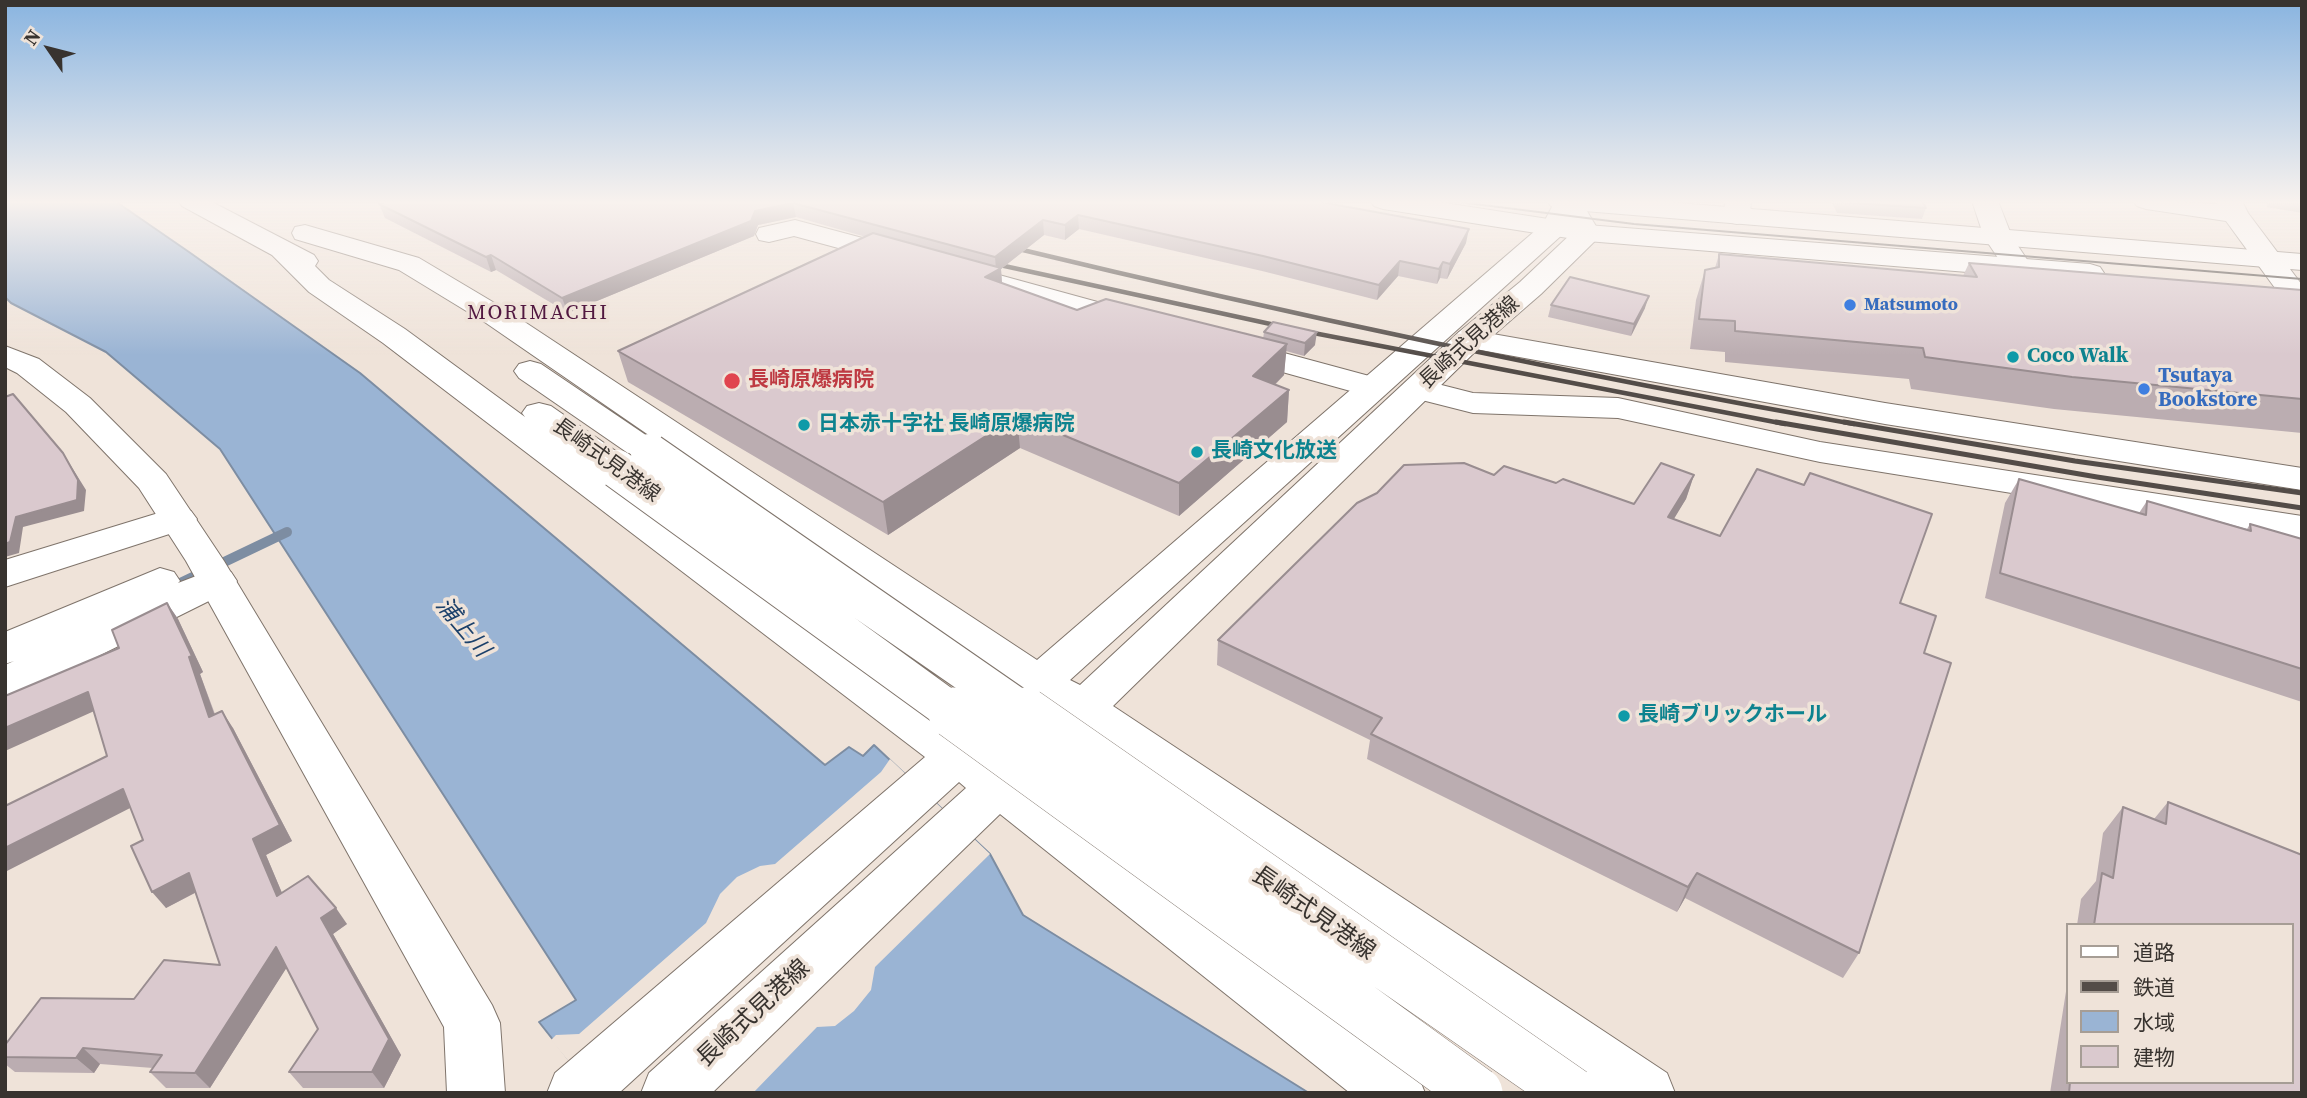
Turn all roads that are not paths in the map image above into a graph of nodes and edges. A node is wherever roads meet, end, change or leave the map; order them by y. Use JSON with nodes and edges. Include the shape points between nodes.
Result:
{"nodes":[{"id":1,"x":299,"y":252,"type":"edge"},
{"id":2,"x":310,"y":252,"type":"edge"},
{"id":3,"x":350,"y":252,"type":"edge"},
{"id":4,"x":885,"y":252,"type":"edge"},
{"id":5,"x":1515,"y":252,"type":"edge"},
{"id":6,"x":1567,"y":252,"type":"edge"},
{"id":7,"x":1831,"y":252,"type":"edge"},
{"id":8,"x":2008,"y":252,"type":"edge"},
{"id":9,"x":2186,"y":252,"type":"edge"},
{"id":10,"x":2265,"y":252,"type":"edge"},
{"id":11,"x":2270,"y":259,"type":"junction"},
{"id":12,"x":2302,"y":262,"type":"edge"},
{"id":13,"x":2018,"y":267,"type":"junction"},
{"id":14,"x":2117,"y":276,"type":"edge"},
{"id":15,"x":2252,"y":289,"type":"edge"},
{"id":16,"x":2297,"y":293,"type":"edge"},
{"id":17,"x":1161,"y":328,"type":"edge"},
{"id":18,"x":1470,"y":339,"type":"junction"},
{"id":19,"x":1214,"y":343,"type":"edge"},
{"id":20,"x":5,"y":355,"type":"edge"},
{"id":21,"x":1372,"y":387,"type":"junction"},
{"id":22,"x":1418,"y":388,"type":"junction"},
{"id":23,"x":633,"y":461,"type":"junction"},
{"id":24,"x":2302,"y":479,"type":"edge"},
{"id":25,"x":178,"y":519,"type":"junction"},
{"id":26,"x":2302,"y":528,"type":"edge"},
{"id":27,"x":211,"y":571,"type":"junction"},
{"id":28,"x":5,"y":574,"type":"edge"},
{"id":29,"x":5,"y":649,"type":"edge"},
{"id":30,"x":1040,"y":682,"type":"junction"},
{"id":31,"x":5,"y":684,"type":"edge"},
{"id":32,"x":1083,"y":708,"type":"junction"},
{"id":33,"x":939,"y":772,"type":"junction"},
{"id":34,"x":983,"y":802,"type":"junction"},
{"id":35,"x":577,"y":1092,"type":"edge"},
{"id":36,"x":476,"y":1093,"type":"edge"},
{"id":37,"x":670,"y":1093,"type":"edge"},
{"id":38,"x":1396,"y":1093,"type":"edge"},
{"id":39,"x":1476,"y":1093,"type":"edge"},
{"id":40,"x":1572,"y":1093,"type":"edge"},
{"id":41,"x":1646,"y":1093,"type":"edge"}],
"edges":[{"from":1,"to":33,"type":"main road","via":[[319,286],[394,336]]},
{"from":2,"to":23,"type":"main road","name":"長崎式見港線"},
{"from":3,"to":30,"type":"main road","via":[[409,264],[497,317]]},
{"from":4,"to":17,"type":"main road"},
{"from":5,"to":21,"type":"main road","name":"長崎式見港線"},
{"from":6,"to":18,"type":"main road","name":"長崎式見港線"},
{"from":7,"to":13,"type":"main road"},
{"from":8,"to":13,"type":"main road"},
{"from":9,"to":11,"type":"main road"},
{"from":10,"to":11,"type":"main road"},
{"from":11,"to":12,"type":"main road"},
{"from":11,"to":16,"type":"main road"},
{"from":13,"to":14,"type":"main road"},
{"from":15,"to":16,"type":"main road"},
{"from":18,"to":22,"type":"main road","name":"長崎式見港線"},
{"from":18,"to":24,"type":"main road","via":[[1822,404]]},
{"from":19,"to":21,"type":"main road"},
{"from":20,"to":25,"type":"main road","via":[[28,366],[78,405],[153,482]]},
{"from":21,"to":30,"type":"main road","name":"長崎式見港線"},
{"from":22,"to":26,"type":"main road","via":[[1473,404],[1618,408],[1820,452]]},
{"from":22,"to":32,"type":"main road","name":"長崎式見港線"},
{"from":23,"to":39,"type":"main road","name":"長崎式見港線","bridge":true},
{"from":23,"to":40,"type":"main road","name":"長崎式見港線","bridge":true},
{"from":25,"to":27,"type":"main road"},
{"from":25,"to":28,"type":"main road"},
{"from":27,"to":29,"type":"main road"},
{"from":27,"to":31,"type":"main road"},
{"from":27,"to":36,"type":"main road","via":[[472,1023]]},
{"from":30,"to":32,"type":"main road"},
{"from":30,"to":33,"type":"main road","name":"長崎式見港線"},
{"from":32,"to":34,"type":"main road","name":"長崎式見港線"},
{"from":32,"to":41,"type":"main road"},
{"from":33,"to":34,"type":"main road"},
{"from":33,"to":35,"type":"main road","name":"長崎式見港線"},
{"from":34,"to":37,"type":"main road","name":"長崎式見港線"},
{"from":34,"to":38,"type":"main road"}]}
